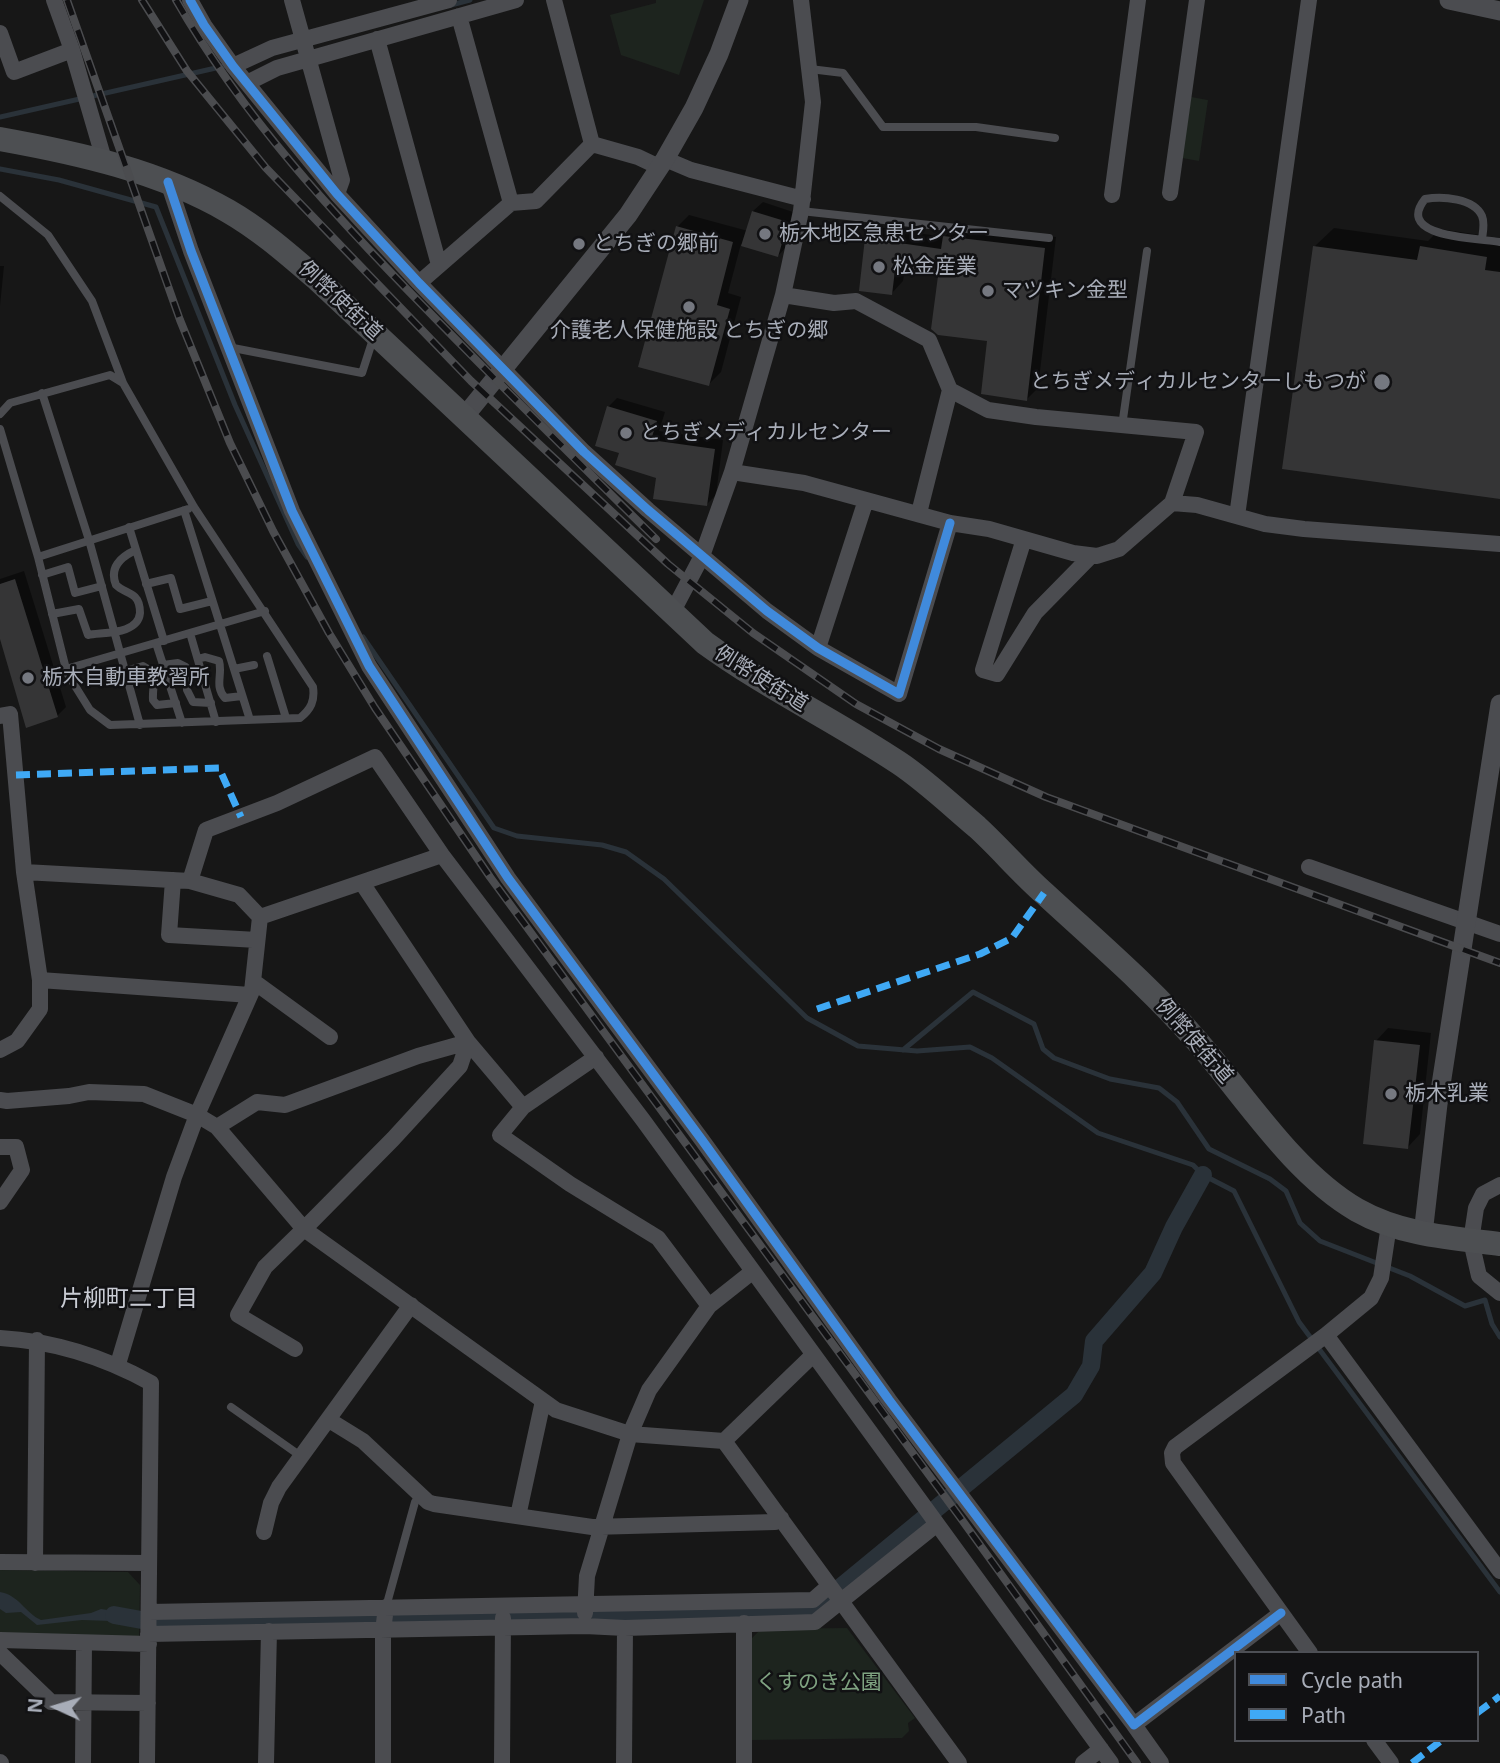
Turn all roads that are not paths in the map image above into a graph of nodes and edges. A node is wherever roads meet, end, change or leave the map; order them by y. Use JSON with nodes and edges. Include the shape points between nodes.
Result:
{"nodes":[{"id":1,"x":54,"y":0,"type":"edge"},
{"id":2,"x":190,"y":0,"type":"edge"},
{"id":3,"x":292,"y":0,"type":"edge"},
{"id":4,"x":449,"y":0,"type":"edge"},
{"id":5,"x":516,"y":0,"type":"edge"},
{"id":6,"x":554,"y":0,"type":"edge"},
{"id":7,"x":738,"y":0,"type":"edge"},
{"id":8,"x":801,"y":0,"type":"edge"},
{"id":9,"x":1138,"y":0,"type":"edge"},
{"id":10,"x":1198,"y":0,"type":"edge"},
{"id":11,"x":1309,"y":0,"type":"edge"},
{"id":12,"x":1449,"y":0,"type":"edge"},
{"id":13,"x":415,"y":5,"type":"edge"},
{"id":14,"x":1500,"y":11,"type":"edge"},
{"id":15,"x":459,"y":16,"type":"junction"},
{"id":16,"x":421,"y":27,"type":"junction"},
{"id":17,"x":0,"y":33,"type":"edge"},
{"id":18,"x":377,"y":39,"type":"junction"},
{"id":19,"x":302,"y":41,"type":"junction"},
{"id":20,"x":72,"y":50,"type":"junction"},
{"id":21,"x":307,"y":60,"type":"junction"},
{"id":22,"x":233,"y":65,"type":"junction"},
{"id":23,"x":810,"y":69,"type":"junction"},
{"id":24,"x":247,"y":83,"type":"junction"},
{"id":25,"x":1055,"y":138,"type":"dead end"},
{"id":26,"x":0,"y":139,"type":"edge"},
{"id":27,"x":592,"y":144,"type":"junction"},
{"id":28,"x":105,"y":163,"type":"junction"},
{"id":29,"x":662,"y":163,"type":"junction"},
{"id":30,"x":168,"y":182,"type":"junction"},
{"id":31,"x":1170,"y":193,"type":"dead end"},
{"id":32,"x":337,"y":194,"type":"junction"},
{"id":33,"x":1112,"y":195,"type":"dead end"},
{"id":34,"x":0,"y":196,"type":"edge"},
{"id":35,"x":511,"y":203,"type":"junction"},
{"id":36,"x":802,"y":205,"type":"junction"},
{"id":37,"x":1049,"y":238,"type":"dead end"},
{"id":38,"x":1482,"y":239,"type":"junction"},
{"id":39,"x":1500,"y":242,"type":"edge"},
{"id":40,"x":1147,"y":251,"type":"dead end"},
{"id":41,"x":439,"y":265,"type":"junction"},
{"id":42,"x":419,"y":283,"type":"junction"},
{"id":43,"x":783,"y":295,"type":"junction"},
{"id":44,"x":375,"y":334,"type":"junction"},
{"id":45,"x":228,"y":347,"type":"junction"},
{"id":46,"x":503,"y":369,"type":"junction"},
{"id":47,"x":123,"y":383,"type":"junction"},
{"id":48,"x":950,"y":390,"type":"junction"},
{"id":49,"x":42,"y":393,"type":"junction"},
{"id":50,"x":0,"y":414,"type":"edge"},
{"id":51,"x":464,"y":417,"type":"junction"},
{"id":52,"x":1122,"y":426,"type":"junction"},
{"id":53,"x":0,"y":429,"type":"edge"},
{"id":54,"x":732,"y":472,"type":"junction"},
{"id":55,"x":866,"y":500,"type":"junction"},
{"id":56,"x":1172,"y":503,"type":"junction"},
{"id":57,"x":194,"y":508,"type":"junction"},
{"id":58,"x":184,"y":510,"type":"junction"},
{"id":59,"x":919,"y":513,"type":"junction"},
{"id":60,"x":1237,"y":516,"type":"junction"},
{"id":61,"x":950,"y":523,"type":"junction"},
{"id":62,"x":129,"y":527,"type":"junction"},
{"id":63,"x":1024,"y":539,"type":"junction"},
{"id":64,"x":89,"y":540,"type":"junction"},
{"id":65,"x":1500,"y":544,"type":"edge"},
{"id":66,"x":136,"y":551,"type":"junction"},
{"id":67,"x":1091,"y":555,"type":"junction"},
{"id":68,"x":702,"y":556,"type":"junction"},
{"id":69,"x":38,"y":557,"type":"junction"},
{"id":70,"x":42,"y":575,"type":"junction"},
{"id":71,"x":146,"y":584,"type":"junction"},
{"id":72,"x":102,"y":586,"type":"junction"},
{"id":73,"x":212,"y":601,"type":"junction"},
{"id":74,"x":265,"y":611,"type":"junction"},
{"id":75,"x":672,"y":613,"type":"junction"},
{"id":76,"x":52,"y":614,"type":"junction"},
{"id":77,"x":114,"y":632,"type":"junction"},
{"id":78,"x":190,"y":633,"type":"junction"},
{"id":79,"x":160,"y":642,"type":"junction"},
{"id":80,"x":818,"y":648,"type":"junction"},
{"id":81,"x":267,"y":656,"type":"dead end"},
{"id":82,"x":198,"y":659,"type":"junction"},
{"id":83,"x":163,"y":665,"type":"junction"},
{"id":84,"x":254,"y":665,"type":"dead end"},
{"id":85,"x":66,"y":669,"type":"junction"},
{"id":86,"x":234,"y":669,"type":"junction"},
{"id":87,"x":125,"y":671,"type":"junction"},
{"id":88,"x":242,"y":696,"type":"junction"},
{"id":89,"x":176,"y":703,"type":"junction"},
{"id":90,"x":211,"y":704,"type":"junction"},
{"id":91,"x":1500,"y":704,"type":"edge"},
{"id":92,"x":0,"y":716,"type":"edge"},
{"id":93,"x":286,"y":718,"type":"junction"},
{"id":94,"x":250,"y":720,"type":"junction"},
{"id":95,"x":216,"y":722,"type":"junction"},
{"id":96,"x":182,"y":723,"type":"junction"},
{"id":97,"x":140,"y":725,"type":"junction"},
{"id":98,"x":442,"y":855,"type":"junction"},
{"id":99,"x":1309,"y":867,"type":"dead end"},
{"id":100,"x":24,"y":872,"type":"junction"},
{"id":101,"x":182,"y":881,"type":"junction"},
{"id":102,"x":362,"y":883,"type":"junction"},
{"id":103,"x":260,"y":917,"type":"junction"},
{"id":104,"x":1467,"y":922,"type":"junction"},
{"id":105,"x":1500,"y":934,"type":"edge"},
{"id":106,"x":257,"y":940,"type":"junction"},
{"id":107,"x":40,"y":980,"type":"junction"},
{"id":108,"x":251,"y":988,"type":"junction"},
{"id":109,"x":330,"y":1037,"type":"dead end"},
{"id":110,"x":468,"y":1042,"type":"junction"},
{"id":111,"x":0,"y":1049,"type":"edge"},
{"id":112,"x":596,"y":1057,"type":"junction"},
{"id":113,"x":0,"y":1100,"type":"edge"},
{"id":114,"x":523,"y":1107,"type":"junction"},
{"id":115,"x":197,"y":1115,"type":"junction"},
{"id":116,"x":217,"y":1127,"type":"junction"},
{"id":117,"x":0,"y":1147,"type":"edge"},
{"id":118,"x":1500,"y":1185,"type":"edge"},
{"id":119,"x":0,"y":1202,"type":"edge"},
{"id":120,"x":1389,"y":1224,"type":"junction"},
{"id":121,"x":303,"y":1230,"type":"junction"},
{"id":122,"x":1423,"y":1234,"type":"junction"},
{"id":123,"x":1471,"y":1241,"type":"junction"},
{"id":124,"x":1500,"y":1244,"type":"edge"},
{"id":125,"x":752,"y":1272,"type":"junction"},
{"id":126,"x":1500,"y":1293,"type":"edge"},
{"id":127,"x":411,"y":1305,"type":"junction"},
{"id":128,"x":709,"y":1306,"type":"junction"},
{"id":129,"x":1326,"y":1335,"type":"junction"},
{"id":130,"x":0,"y":1338,"type":"edge"},
{"id":131,"x":37,"y":1340,"type":"junction"},
{"id":132,"x":295,"y":1349,"type":"dead end"},
{"id":133,"x":813,"y":1355,"type":"junction"},
{"id":134,"x":118,"y":1364,"type":"junction"},
{"id":135,"x":543,"y":1401,"type":"junction"},
{"id":136,"x":231,"y":1407,"type":"dead end"},
{"id":137,"x":330,"y":1420,"type":"junction"},
{"id":138,"x":630,"y":1434,"type":"junction"},
{"id":139,"x":724,"y":1441,"type":"junction"},
{"id":140,"x":302,"y":1457,"type":"junction"},
{"id":141,"x":420,"y":1494,"type":"junction"},
{"id":142,"x":518,"y":1516,"type":"junction"},
{"id":143,"x":781,"y":1518,"type":"junction"},
{"id":144,"x":937,"y":1524,"type":"junction"},
{"id":145,"x":602,"y":1527,"type":"junction"},
{"id":146,"x":264,"y":1532,"type":"dead end"},
{"id":147,"x":0,"y":1562,"type":"edge"},
{"id":148,"x":35,"y":1563,"type":"junction"},
{"id":149,"x":149,"y":1563,"type":"junction"},
{"id":150,"x":1500,"y":1571,"type":"edge"},
{"id":151,"x":829,"y":1586,"type":"junction"},
{"id":152,"x":841,"y":1599,"type":"junction"},
{"id":153,"x":585,"y":1604,"type":"junction"},
{"id":154,"x":502,"y":1605,"type":"junction"},
{"id":155,"x":386,"y":1607,"type":"junction"},
{"id":156,"x":149,"y":1612,"type":"junction"},
{"id":157,"x":1281,"y":1613,"type":"junction"},
{"id":158,"x":744,"y":1623,"type":"junction"},
{"id":159,"x":585,"y":1626,"type":"junction"},
{"id":160,"x":625,"y":1628,"type":"junction"},
{"id":161,"x":503,"y":1629,"type":"junction"},
{"id":162,"x":269,"y":1631,"type":"junction"},
{"id":163,"x":383,"y":1631,"type":"junction"},
{"id":164,"x":148,"y":1639,"type":"junction"},
{"id":165,"x":0,"y":1640,"type":"edge"},
{"id":166,"x":84,"y":1643,"type":"junction"},
{"id":167,"x":1309,"y":1651,"type":"edge"},
{"id":168,"x":0,"y":1653,"type":"edge"},
{"id":169,"x":83,"y":1702,"type":"junction"},
{"id":170,"x":148,"y":1703,"type":"junction"},
{"id":171,"x":1134,"y":1725,"type":"junction"},
{"id":172,"x":1375,"y":1742,"type":"edge"},
{"id":173,"x":1101,"y":1749,"type":"junction"},
{"id":174,"x":83,"y":1763,"type":"edge"},
{"id":175,"x":147,"y":1763,"type":"edge"},
{"id":176,"x":266,"y":1763,"type":"edge"},
{"id":177,"x":383,"y":1763,"type":"edge"},
{"id":178,"x":502,"y":1763,"type":"edge"},
{"id":179,"x":624,"y":1763,"type":"edge"},
{"id":180,"x":744,"y":1763,"type":"edge"},
{"id":181,"x":959,"y":1763,"type":"edge"},
{"id":182,"x":1083,"y":1763,"type":"edge"},
{"id":183,"x":1111,"y":1763,"type":"edge"},
{"id":184,"x":1161,"y":1763,"type":"edge"},
{"id":185,"x":1391,"y":1763,"type":"edge"}],
"edges":[{"from":1,"to":20,"type":"street"},
{"from":2,"to":22,"type":"street"},
{"from":3,"to":19,"type":"street"},
{"from":4,"to":13,"type":"street"},
{"from":5,"to":15,"type":"street"},
{"from":6,"to":27,"type":"street"},
{"from":7,"to":29,"type":"street","via":[[694,108]]},
{"from":8,"to":23,"type":"street"},
{"from":9,"to":33,"type":"street"},
{"from":10,"to":31,"type":"street"},
{"from":11,"to":60,"type":"street"},
{"from":12,"to":14,"type":"street"},
{"from":13,"to":16,"type":"street"},
{"from":13,"to":19,"type":"street"},
{"from":15,"to":16,"type":"street"},
{"from":15,"to":35,"type":"street"},
{"from":16,"to":18,"type":"street"},
{"from":17,"to":20,"type":"street","via":[[13,72]]},
{"from":18,"to":21,"type":"street"},
{"from":18,"to":41,"type":"street"},
{"from":19,"to":21,"type":"street"},
{"from":19,"to":22,"type":"street"},
{"from":20,"to":28,"type":"street"},
{"from":21,"to":24,"type":"street"},
{"from":21,"to":32,"type":"street","via":[[342,180]]},
{"from":22,"to":24,"type":"street"},
{"from":23,"to":25,"type":"lane","via":[[843,73],[883,127],[976,127]]},
{"from":23,"to":36,"type":"street","via":[[813,102]]},
{"from":24,"to":32,"type":"street"},
{"from":26,"to":28,"type":"main road","name":"例幣使街道"},
{"from":27,"to":29,"type":"street"},
{"from":27,"to":35,"type":"street","via":[[536,201]]},
{"from":28,"to":30,"type":"main road","name":"例幣使街道"},
{"from":29,"to":36,"type":"street"},
{"from":29,"to":46,"type":"street","via":[[628,215]]},
{"from":30,"to":44,"type":"main road","name":"例幣使街道","via":[[264,234]]},
{"from":30,"to":45,"type":"street"},
{"from":32,"to":42,"type":"street"},
{"from":34,"to":47,"type":"lane","via":[[48,235],[92,301]]},
{"from":35,"to":41,"type":"street"},
{"from":36,"to":37,"type":"lane"},
{"from":36,"to":43,"type":"street"},
{"from":38,"to":38,"type":"lane","via":[[1430,231],[1420,224],[1419,206],[1436,197],[1470,204],[1481,213]]},
{"from":38,"to":39,"type":"lane"},
{"from":40,"to":52,"type":"lane"},
{"from":41,"to":42,"type":"street"},
{"from":42,"to":46,"type":"street"},
{"from":43,"to":48,"type":"street","via":[[834,303],[856,301],[929,340]]},
{"from":43,"to":54,"type":"street"},
{"from":44,"to":45,"type":"lane","via":[[362,373]]},
{"from":44,"to":51,"type":"main road","name":"例幣使街道"},
{"from":45,"to":171,"type":"street","via":[[292,511],[369,666],[493,855],[888,1400]]},
{"from":46,"to":51,"type":"street"},
{"from":46,"to":68,"type":"street","via":[[584,452]]},
{"from":47,"to":49,"type":"lane","via":[[110,375]]},
{"from":47,"to":57,"type":"lane"},
{"from":48,"to":52,"type":"street","via":[[988,410]]},
{"from":48,"to":59,"type":"street"},
{"from":49,"to":50,"type":"lane","via":[[10,403]]},
{"from":49,"to":64,"type":"lane"},
{"from":51,"to":75,"type":"main road","name":"例幣使街道"},
{"from":52,"to":56,"type":"street","via":[[1196,432]]},
{"from":53,"to":69,"type":"lane"},
{"from":54,"to":55,"type":"street","via":[[804,483]]},
{"from":54,"to":68,"type":"street"},
{"from":55,"to":59,"type":"street"},
{"from":55,"to":80,"type":"street"},
{"from":56,"to":60,"type":"street"},
{"from":56,"to":67,"type":"street","via":[[1119,549]]},
{"from":57,"to":58,"type":"lane"},
{"from":57,"to":74,"type":"lane"},
{"from":58,"to":62,"type":"lane"},
{"from":58,"to":73,"type":"lane"},
{"from":59,"to":61,"type":"street"},
{"from":60,"to":65,"type":"street","via":[[1304,529]]},
{"from":61,"to":63,"type":"street"},
{"from":61,"to":80,"type":"street","via":[[899,694]]},
{"from":62,"to":64,"type":"lane"},
{"from":62,"to":66,"type":"lane"},
{"from":63,"to":67,"type":"street"},
{"from":63,"to":67,"type":"street","via":[[983,670],[997,674],[1035,613]]},
{"from":64,"to":69,"type":"lane"},
{"from":64,"to":72,"type":"lane"},
{"from":66,"to":71,"type":"lane"},
{"from":66,"to":77,"type":"lane","via":[[121,558],[113,574],[116,586],[138,601],[139,617],[134,625]]},
{"from":68,"to":75,"type":"street"},
{"from":68,"to":80,"type":"street"},
{"from":69,"to":70,"type":"lane"},
{"from":70,"to":72,"type":"lane","via":[[68,567],[75,593]]},
{"from":70,"to":76,"type":"lane"},
{"from":71,"to":73,"type":"lane","via":[[171,578],[180,609]]},
{"from":71,"to":79,"type":"lane"},
{"from":72,"to":77,"type":"lane"},
{"from":73,"to":86,"type":"lane"},
{"from":74,"to":78,"type":"lane"},
{"from":74,"to":93,"type":"lane","via":[[313,687],[315,699],[307,712],[299,718]]},
{"from":75,"to":120,"type":"main road","name":"例幣使街道","via":[[744,671],[902,765],[978,829],[1139,979],[1292,1155],[1345,1202]]},
{"from":76,"to":77,"type":"lane","via":[[79,608],[88,635]]},
{"from":76,"to":85,"type":"lane"},
{"from":77,"to":87,"type":"lane"},
{"from":78,"to":79,"type":"lane"},
{"from":78,"to":82,"type":"lane"},
{"from":79,"to":83,"type":"lane"},
{"from":79,"to":85,"type":"lane"},
{"from":81,"to":93,"type":"lane"},
{"from":82,"to":88,"type":"lane","via":[[219,661],[218,687],[225,698]]},
{"from":82,"to":90,"type":"lane"},
{"from":83,"to":89,"type":"lane"},
{"from":83,"to":90,"type":"lane","via":[[186,667],[189,697],[193,702]]},
{"from":84,"to":86,"type":"lane"},
{"from":85,"to":97,"type":"lane","via":[[90,710],[110,725]]},
{"from":86,"to":88,"type":"lane"},
{"from":87,"to":89,"type":"lane","via":[[149,669],[155,679],[153,700],[157,705]]},
{"from":87,"to":97,"type":"lane"},
{"from":88,"to":94,"type":"lane"},
{"from":89,"to":96,"type":"lane"},
{"from":90,"to":95,"type":"lane"},
{"from":91,"to":104,"type":"street"},
{"from":92,"to":100,"type":"street","via":[[10,714]]},
{"from":93,"to":94,"type":"lane"},
{"from":94,"to":95,"type":"lane"},
{"from":95,"to":96,"type":"lane"},
{"from":96,"to":97,"type":"lane"},
{"from":98,"to":101,"type":"street","via":[[375,757],[206,830]]},
{"from":98,"to":102,"type":"street"},
{"from":98,"to":112,"type":"street"},
{"from":99,"to":104,"type":"street"},
{"from":100,"to":101,"type":"street"},
{"from":100,"to":107,"type":"street"},
{"from":101,"to":103,"type":"street","via":[[239,895]]},
{"from":101,"to":106,"type":"street","via":[[169,935]]},
{"from":102,"to":103,"type":"street"},
{"from":102,"to":110,"type":"street"},
{"from":103,"to":106,"type":"street"},
{"from":104,"to":105,"type":"street"},
{"from":104,"to":122,"type":"street"},
{"from":106,"to":108,"type":"street"},
{"from":107,"to":108,"type":"street"},
{"from":107,"to":111,"type":"street","via":[[40,1009],[17,1041]]},
{"from":108,"to":109,"type":"street"},
{"from":108,"to":115,"type":"street"},
{"from":110,"to":114,"type":"street"},
{"from":110,"to":116,"type":"street","via":[[285,1105],[257,1102]]},
{"from":110,"to":121,"type":"street","via":[[460,1066]]},
{"from":112,"to":114,"type":"street"},
{"from":112,"to":125,"type":"street"},
{"from":113,"to":115,"type":"street","via":[[89,1091],[144,1094]]},
{"from":114,"to":128,"type":"street","via":[[499,1135],[658,1238]]},
{"from":115,"to":116,"type":"street"},
{"from":115,"to":134,"type":"street"},
{"from":116,"to":121,"type":"street"},
{"from":117,"to":119,"type":"street","via":[[16,1147],[22,1170]]},
{"from":118,"to":123,"type":"street","via":[[1483,1194]]},
{"from":120,"to":122,"type":"main road","name":"例幣使街道"},
{"from":120,"to":129,"type":"street","via":[[1378,1288]]},
{"from":121,"to":127,"type":"street"},
{"from":121,"to":132,"type":"street","via":[[265,1267],[238,1315]]},
{"from":122,"to":123,"type":"main road","name":"例幣使街道"},
{"from":123,"to":124,"type":"main road","name":"例幣使街道"},
{"from":123,"to":126,"type":"street","via":[[1479,1276]]},
{"from":125,"to":128,"type":"street"},
{"from":125,"to":133,"type":"street"},
{"from":127,"to":135,"type":"street"},
{"from":127,"to":137,"type":"street"},
{"from":128,"to":138,"type":"street","via":[[649,1390]]},
{"from":129,"to":150,"type":"street"},
{"from":129,"to":157,"type":"street","via":[[1171,1452],[1174,1463]]},
{"from":130,"to":131,"type":"street"},
{"from":131,"to":134,"type":"street"},
{"from":131,"to":148,"type":"street"},
{"from":133,"to":139,"type":"street"},
{"from":133,"to":144,"type":"street"},
{"from":134,"to":149,"type":"street","via":[[151,1382]]},
{"from":135,"to":138,"type":"street","via":[[556,1410]]},
{"from":135,"to":142,"type":"street"},
{"from":136,"to":140,"type":"lane"},
{"from":137,"to":140,"type":"street"},
{"from":137,"to":141,"type":"street","via":[[363,1441]]},
{"from":138,"to":139,"type":"street"},
{"from":138,"to":145,"type":"street"},
{"from":139,"to":143,"type":"street"},
{"from":140,"to":146,"type":"street","via":[[279,1487]]},
{"from":141,"to":142,"type":"street","via":[[434,1504]]},
{"from":141,"to":155,"type":"lane"},
{"from":142,"to":145,"type":"street"},
{"from":143,"to":145,"type":"street","via":[[775,1522]]},
{"from":143,"to":151,"type":"street"},
{"from":144,"to":152,"type":"street"},
{"from":144,"to":173,"type":"street"},
{"from":145,"to":153,"type":"street","via":[[587,1576]]},
{"from":147,"to":148,"type":"street"},
{"from":148,"to":149,"type":"street"},
{"from":149,"to":156,"type":"street"},
{"from":151,"to":152,"type":"street"},
{"from":151,"to":153,"type":"street","via":[[813,1600]]},
{"from":152,"to":158,"type":"street","via":[[815,1622]]},
{"from":152,"to":181,"type":"street"},
{"from":153,"to":154,"type":"street"},
{"from":153,"to":159,"type":"street"},
{"from":154,"to":155,"type":"street"},
{"from":154,"to":161,"type":"street"},
{"from":155,"to":156,"type":"street"},
{"from":155,"to":163,"type":"street"},
{"from":156,"to":164,"type":"street"},
{"from":157,"to":167,"type":"street"},
{"from":157,"to":171,"type":"street"},
{"from":158,"to":160,"type":"street"},
{"from":158,"to":180,"type":"street"},
{"from":159,"to":160,"type":"street"},
{"from":159,"to":161,"type":"street"},
{"from":160,"to":179,"type":"street"},
{"from":161,"to":163,"type":"street"},
{"from":161,"to":178,"type":"street"},
{"from":162,"to":163,"type":"street"},
{"from":162,"to":164,"type":"street"},
{"from":162,"to":176,"type":"street"},
{"from":163,"to":177,"type":"street"},
{"from":164,"to":166,"type":"street"},
{"from":164,"to":170,"type":"street"},
{"from":165,"to":166,"type":"street"},
{"from":166,"to":169,"type":"street"},
{"from":168,"to":169,"type":"street","via":[[51,1702]]},
{"from":169,"to":170,"type":"street"},
{"from":169,"to":174,"type":"street"},
{"from":170,"to":175,"type":"street"},
{"from":171,"to":184,"type":"street"},
{"from":172,"to":185,"type":"street"},
{"from":173,"to":182,"type":"street"},
{"from":173,"to":183,"type":"street"}]}
